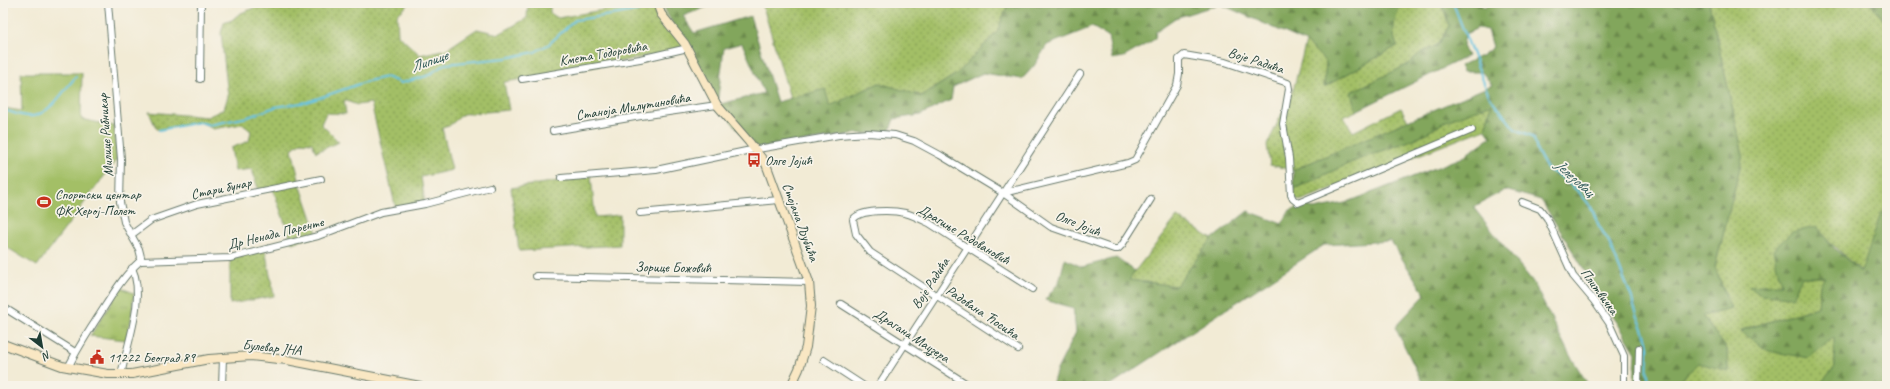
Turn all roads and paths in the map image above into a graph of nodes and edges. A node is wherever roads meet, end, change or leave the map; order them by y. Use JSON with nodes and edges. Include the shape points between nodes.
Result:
{"nodes":[{"id":1,"x":108,"y":3,"type":"edge"},
{"id":2,"x":201,"y":3,"type":"edge"},
{"id":3,"x":658,"y":7,"type":"edge"},
{"id":4,"x":688,"y":48,"type":"junction"},
{"id":5,"x":1080,"y":74,"type":"dead end"},
{"id":6,"x":200,"y":79,"type":"dead end"},
{"id":7,"x":522,"y":79,"type":"dead end"},
{"id":8,"x":717,"y":105,"type":"junction"},
{"id":9,"x":1472,"y":130,"type":"dead end"},
{"id":10,"x":553,"y":131,"type":"dead end"},
{"id":11,"x":755,"y":149,"type":"junction"},
{"id":12,"x":561,"y":178,"type":"dead end"},
{"id":13,"x":321,"y":179,"type":"dead end"},
{"id":14,"x":490,"y":188,"type":"dead end"},
{"id":15,"x":1003,"y":194,"type":"junction"},
{"id":16,"x":1151,"y":199,"type":"dead end"},
{"id":17,"x":779,"y":200,"type":"junction"},
{"id":18,"x":1522,"y":202,"type":"dead end"},
{"id":19,"x":640,"y":213,"type":"dead end"},
{"id":20,"x":856,"y":216,"type":"joint"},
{"id":21,"x":132,"y":235,"type":"junction"},
{"id":22,"x":967,"y":248,"type":"junction"},
{"id":23,"x":140,"y":261,"type":"junction"},
{"id":24,"x":132,"y":268,"type":"junction"},
{"id":25,"x":536,"y":276,"type":"dead end"},
{"id":26,"x":809,"y":282,"type":"junction"},
{"id":27,"x":1032,"y":289,"type":"dead end"},
{"id":28,"x":936,"y":296,"type":"junction"},
{"id":29,"x":841,"y":304,"type":"dead end"},
{"id":30,"x":3,"y":307,"type":"edge"},
{"id":31,"x":3,"y":344,"type":"edge"},
{"id":32,"x":905,"y":344,"type":"junction"},
{"id":33,"x":1638,"y":348,"type":"dead end"},
{"id":34,"x":1018,"y":350,"type":"dead end"},
{"id":35,"x":75,"y":352,"type":"junction"},
{"id":36,"x":223,"y":358,"type":"junction"},
{"id":37,"x":824,"y":360,"type":"dead end"},
{"id":38,"x":68,"y":368,"type":"junction"},
{"id":39,"x":121,"y":375,"type":"junction"},
{"id":40,"x":222,"y":386,"type":"edge"},
{"id":41,"x":420,"y":386,"type":"edge"},
{"id":42,"x":791,"y":386,"type":"edge"},
{"id":43,"x":864,"y":386,"type":"edge"},
{"id":44,"x":878,"y":386,"type":"edge"},
{"id":45,"x":970,"y":386,"type":"edge"},
{"id":46,"x":1624,"y":386,"type":"edge"},
{"id":47,"x":1638,"y":386,"type":"edge"}],
"edges":[{"from":1,"to":21,"type":"street","name":"Милице Рибникар","via":[[121,159],[120,202],[124,222]]},
{"from":2,"to":6,"type":"street"},
{"from":3,"to":4,"type":"main road","name":"Стојана Љубића"},
{"from":4,"to":7,"type":"street","name":"Кмета Тодоровића","via":[[640,59]]},
{"from":4,"to":8,"type":"main road","name":"Стојана Љубића"},
{"from":5,"to":15,"type":"street","name":"Воје Радића"},
{"from":8,"to":10,"type":"street","name":"Станоја Милутиновића"},
{"from":8,"to":11,"type":"main road","name":"Стојана Љубића"},
{"from":9,"to":15,"type":"street","name":"Воје Радића","via":[[1298,203],[1291,195],[1290,165],[1283,124],[1288,83],[1225,62],[1184,55],[1179,59],[1177,85],[1134,160]]},
{"from":11,"to":12,"type":"street","name":"Олге Јојић","via":[[656,170]]},
{"from":11,"to":15,"type":"street","name":"Олге Јојић","via":[[852,134],[895,135],[927,147]]},
{"from":11,"to":17,"type":"main road","name":"Стојана Љубића","via":[[766,164]]},
{"from":13,"to":21,"type":"street","name":"Стари бунар","via":[[197,204],[151,220]]},
{"from":14,"to":23,"type":"street","name":"Др Ненада Паренте","via":[[364,216],[324,234],[230,258]]},
{"from":15,"to":16,"type":"street","name":"Олге Јојић","via":[[1052,227],[1114,249],[1122,245]]},
{"from":15,"to":22,"type":"street","name":"Воје Радића"},
{"from":17,"to":19,"type":"street"},
{"from":17,"to":26,"type":"main road","name":"Стојана Љубића"},
{"from":18,"to":46,"type":"street","name":"Плитвичка","via":[[1540,209],[1547,218],[1573,276],[1609,323],[1624,356]]},
{"from":20,"to":22,"type":"street","name":"Драгиње Радовановић","via":[[877,211],[905,213],[929,223]]},
{"from":20,"to":28,"type":"street","name":"Радована Ћосића","via":[[853,220],[856,234],[866,248]]},
{"from":21,"to":23,"type":"street","name":"Милице Рибникар","via":[[139,249]]},
{"from":22,"to":27,"type":"street","name":"Драгиње Радовановић"},
{"from":22,"to":28,"type":"street","name":"Воје Радића"},
{"from":23,"to":24,"type":"street"},
{"from":24,"to":35,"type":"street","via":[[117,286]]},
{"from":24,"to":39,"type":"street","via":[[137,282],[136,308]]},
{"from":25,"to":26,"type":"street","name":"Зорице Божовић"},
{"from":26,"to":42,"type":"main road","name":"Стојана Љубића","via":[[811,306],[806,347]]},
{"from":28,"to":32,"type":"street","name":"Воје Радића"},
{"from":28,"to":34,"type":"street","name":"Радована Ћосића"},
{"from":29,"to":32,"type":"street","name":"Драгана Маузера"},
{"from":30,"to":35,"type":"street"},
{"from":31,"to":38,"type":"main road","name":"Булевар ЈНА"},
{"from":32,"to":44,"type":"street","name":"Воје Радића"},
{"from":32,"to":45,"type":"street","name":"Драгана Маузера"},
{"from":33,"to":47,"type":"street"},
{"from":35,"to":38,"type":"street"},
{"from":36,"to":39,"type":"main road","name":"Булевар ЈНА"},
{"from":36,"to":40,"type":"street"},
{"from":36,"to":41,"type":"main road","name":"Булевар ЈНА","via":[[268,357]]},
{"from":37,"to":43,"type":"street"},
{"from":38,"to":39,"type":"main road","name":"Булевар ЈНА"}]}
